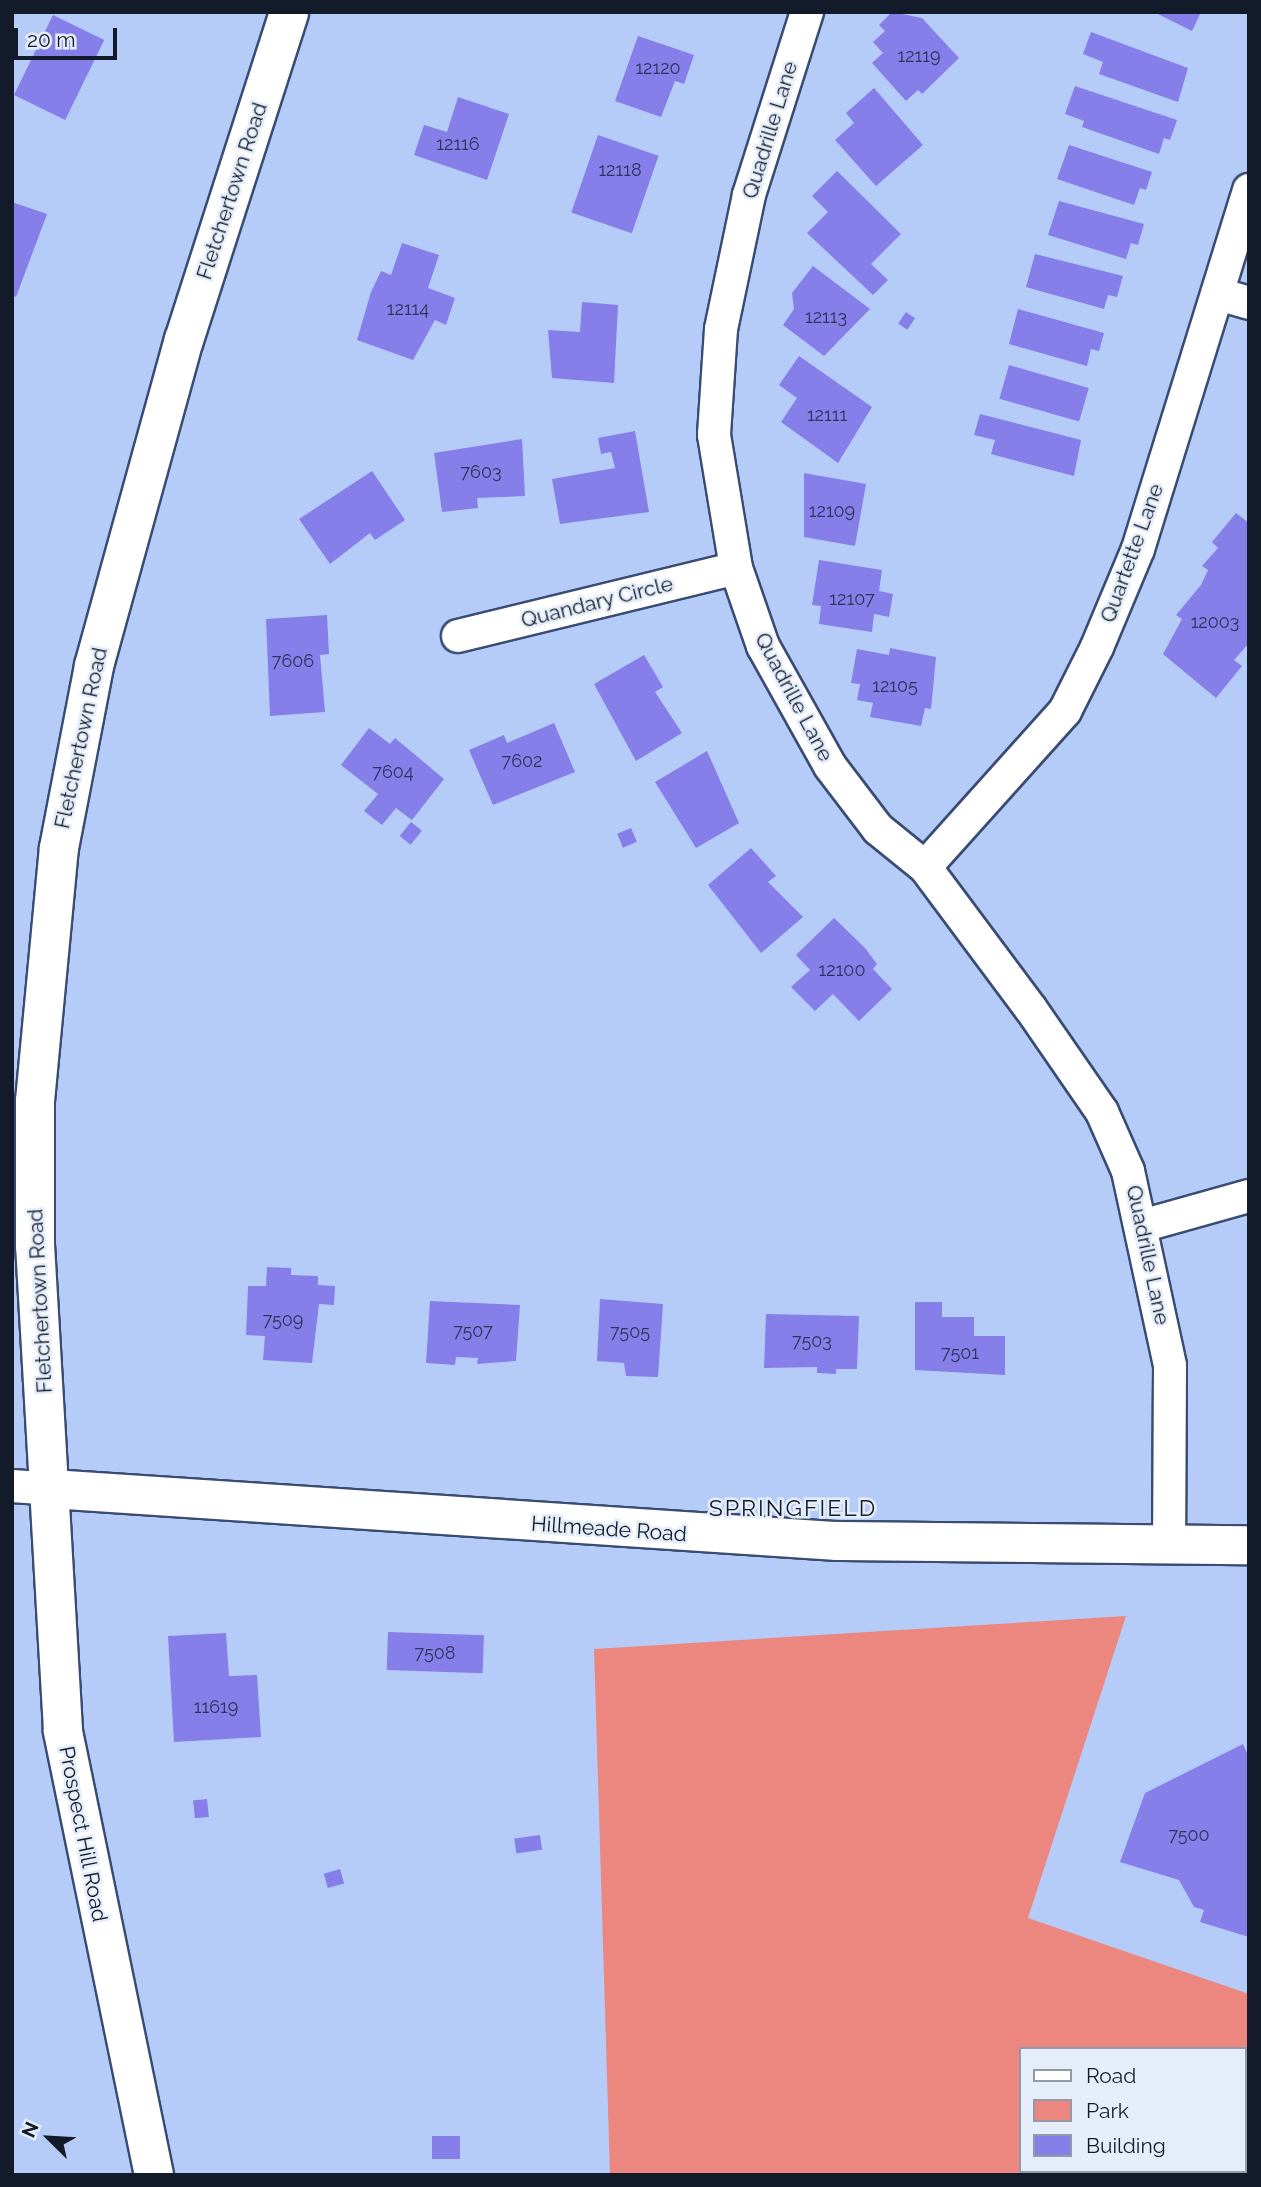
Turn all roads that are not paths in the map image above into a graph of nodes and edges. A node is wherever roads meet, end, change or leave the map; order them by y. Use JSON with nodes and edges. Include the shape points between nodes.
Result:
{"nodes":[{"id":1,"x":289,"y":12,"type":"edge"},
{"id":2,"x":807,"y":12,"type":"edge"},
{"id":3,"x":1249,"y":190,"type":"edge"},
{"id":4,"x":1218,"y":294,"type":"junction"},
{"id":5,"x":1249,"y":303,"type":"edge"},
{"id":6,"x":736,"y":568,"type":"junction"},
{"id":7,"x":458,"y":636,"type":"dead end"},
{"id":8,"x":925,"y":867,"type":"junction"},
{"id":9,"x":1249,"y":1196,"type":"edge"},
{"id":10,"x":1145,"y":1225,"type":"junction"},
{"id":11,"x":12,"y":1486,"type":"edge"},
{"id":12,"x":51,"y":1489,"type":"junction"},
{"id":13,"x":1169,"y":1544,"type":"junction"},
{"id":14,"x":1249,"y":1545,"type":"edge"},
{"id":15,"x":155,"y":2175,"type":"edge"}],
"edges":[{"from":1,"to":12,"type":"street","name":"Fletchertown Road","via":[[127,537],[59,848],[35,1101],[35,1246]]},
{"from":2,"to":6,"type":"street","name":"Quadrille Lane","via":[[750,195],[721,329],[714,435]]},
{"from":3,"to":4,"type":"street","name":"Quartette Lane"},
{"from":4,"to":5,"type":"street"},
{"from":4,"to":8,"type":"street","name":"Quartette Lane","via":[[1138,549],[1065,711]]},
{"from":6,"to":7,"type":"street","name":"Quandary Circle"},
{"from":6,"to":8,"type":"street","name":"Quadrille Lane","via":[[764,646],[830,766],[878,829]]},
{"from":8,"to":10,"type":"street","name":"Quadrille Lane","via":[[1102,1112]]},
{"from":9,"to":10,"type":"street"},
{"from":10,"to":13,"type":"street","name":"Quadrille Lane","via":[[1170,1366]]},
{"from":11,"to":12,"type":"street","name":"Hillmeade Road"},
{"from":12,"to":13,"type":"street","name":"Hillmeade Road","via":[[823,1541]]},
{"from":12,"to":15,"type":"street","name":"Prospect Hill Road","via":[[63,1730]]},
{"from":13,"to":14,"type":"street","name":"Hillmeade Road"}]}
